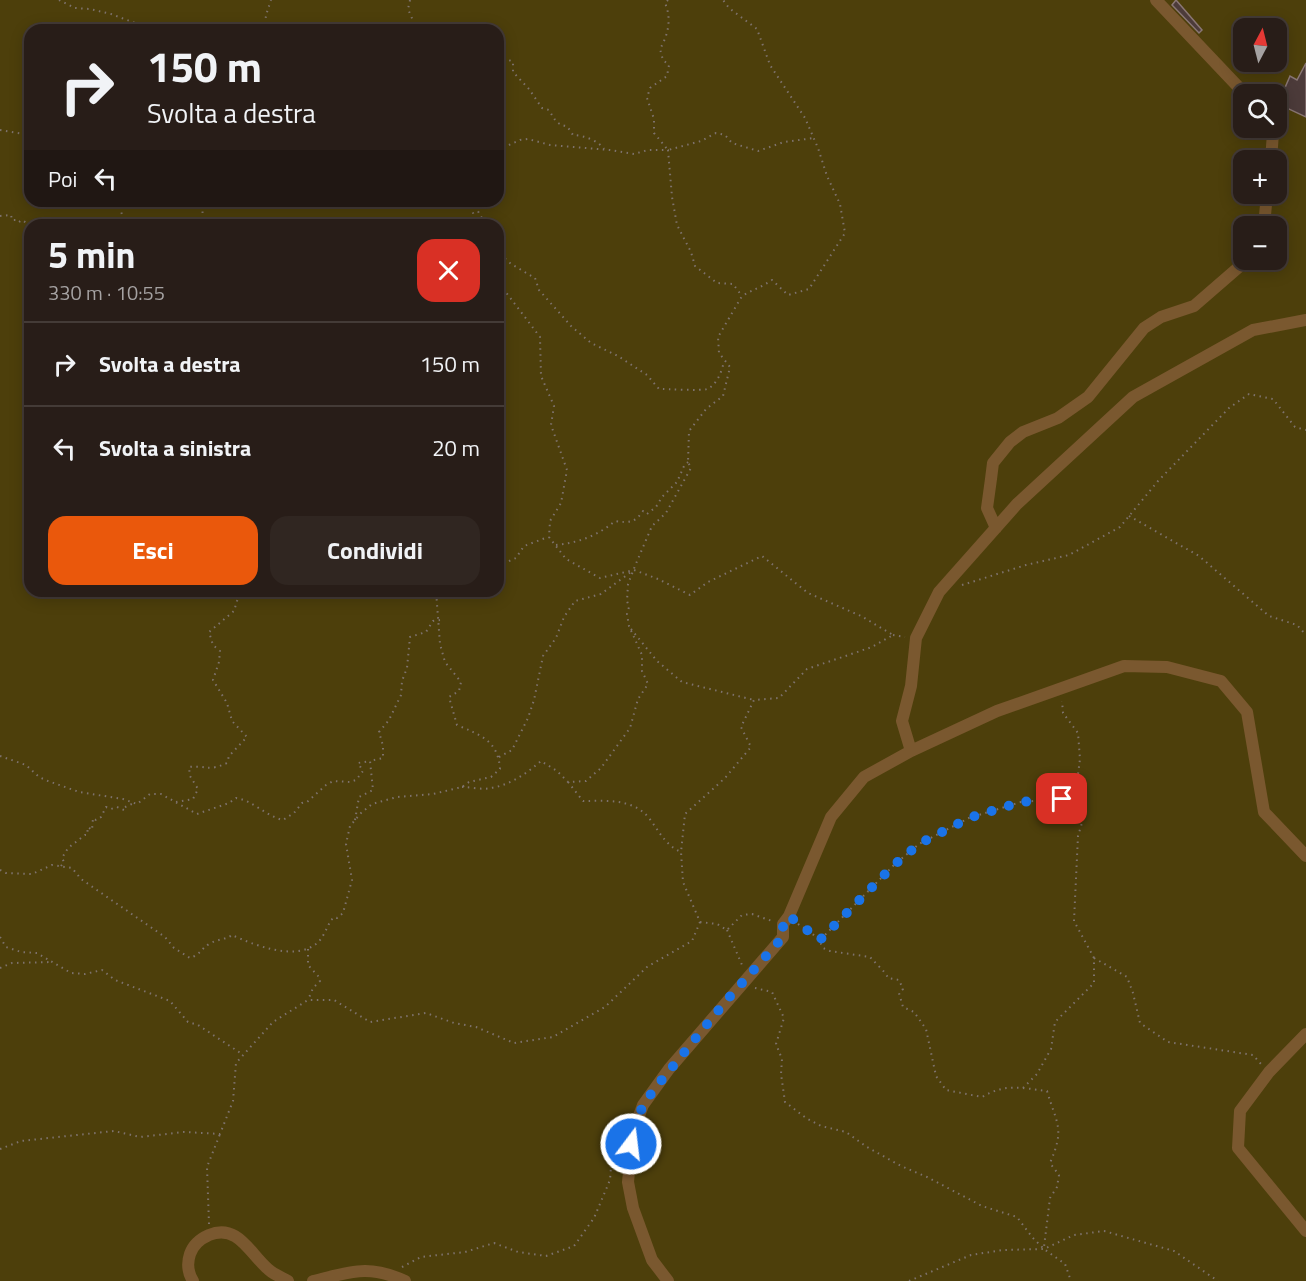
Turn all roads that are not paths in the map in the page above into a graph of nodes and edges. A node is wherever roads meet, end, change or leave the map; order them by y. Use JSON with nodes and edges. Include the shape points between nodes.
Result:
{"nodes":[{"id":1,"x":1156,"y":0,"type":"edge"},
{"id":2,"x":1236,"y":84,"type":"edge"},
{"id":3,"x":1235,"y":270,"type":"edge"},
{"id":4,"x":1306,"y":320,"type":"edge"},
{"id":5,"x":996,"y":528,"type":"junction"},
{"id":6,"x":911,"y":751,"type":"junction"},
{"id":7,"x":1306,"y":856,"type":"edge"},
{"id":8,"x":1306,"y":1034,"type":"edge"},
{"id":9,"x":1306,"y":1231,"type":"edge"},
{"id":10,"x":193,"y":1281,"type":"edge"},
{"id":11,"x":288,"y":1281,"type":"edge"},
{"id":12,"x":313,"y":1281,"type":"edge"},
{"id":13,"x":405,"y":1281,"type":"edge"},
{"id":14,"x":668,"y":1281,"type":"edge"}],
"edges":[{"from":1,"to":2,"type":"street"},
{"from":3,"to":5,"type":"street","via":[[1194,306],[1161,317],[1144,328],[1088,397],[1058,418],[1023,432],[1010,442],[993,463],[987,508]]},
{"from":4,"to":5,"type":"street","via":[[1253,330],[1133,397]]},
{"from":5,"to":6,"type":"street","via":[[939,592],[916,638],[911,686],[902,721]]},
{"from":6,"to":7,"type":"street","via":[[997,711],[1124,666],[1167,667],[1221,681],[1247,712],[1264,812]]},
{"from":6,"to":14,"type":"street","via":[[864,777],[831,817],[786,920],[783,937],[669,1069],[643,1105],[633,1132],[628,1182],[652,1260]]},
{"from":8,"to":9,"type":"street","via":[[1269,1072],[1240,1111],[1238,1148]]},
{"from":10,"to":11,"type":"street","via":[[188,1266],[194,1246],[221,1232],[241,1239],[268,1270]]},
{"from":12,"to":13,"type":"street","via":[[358,1270],[389,1274]]}]}
